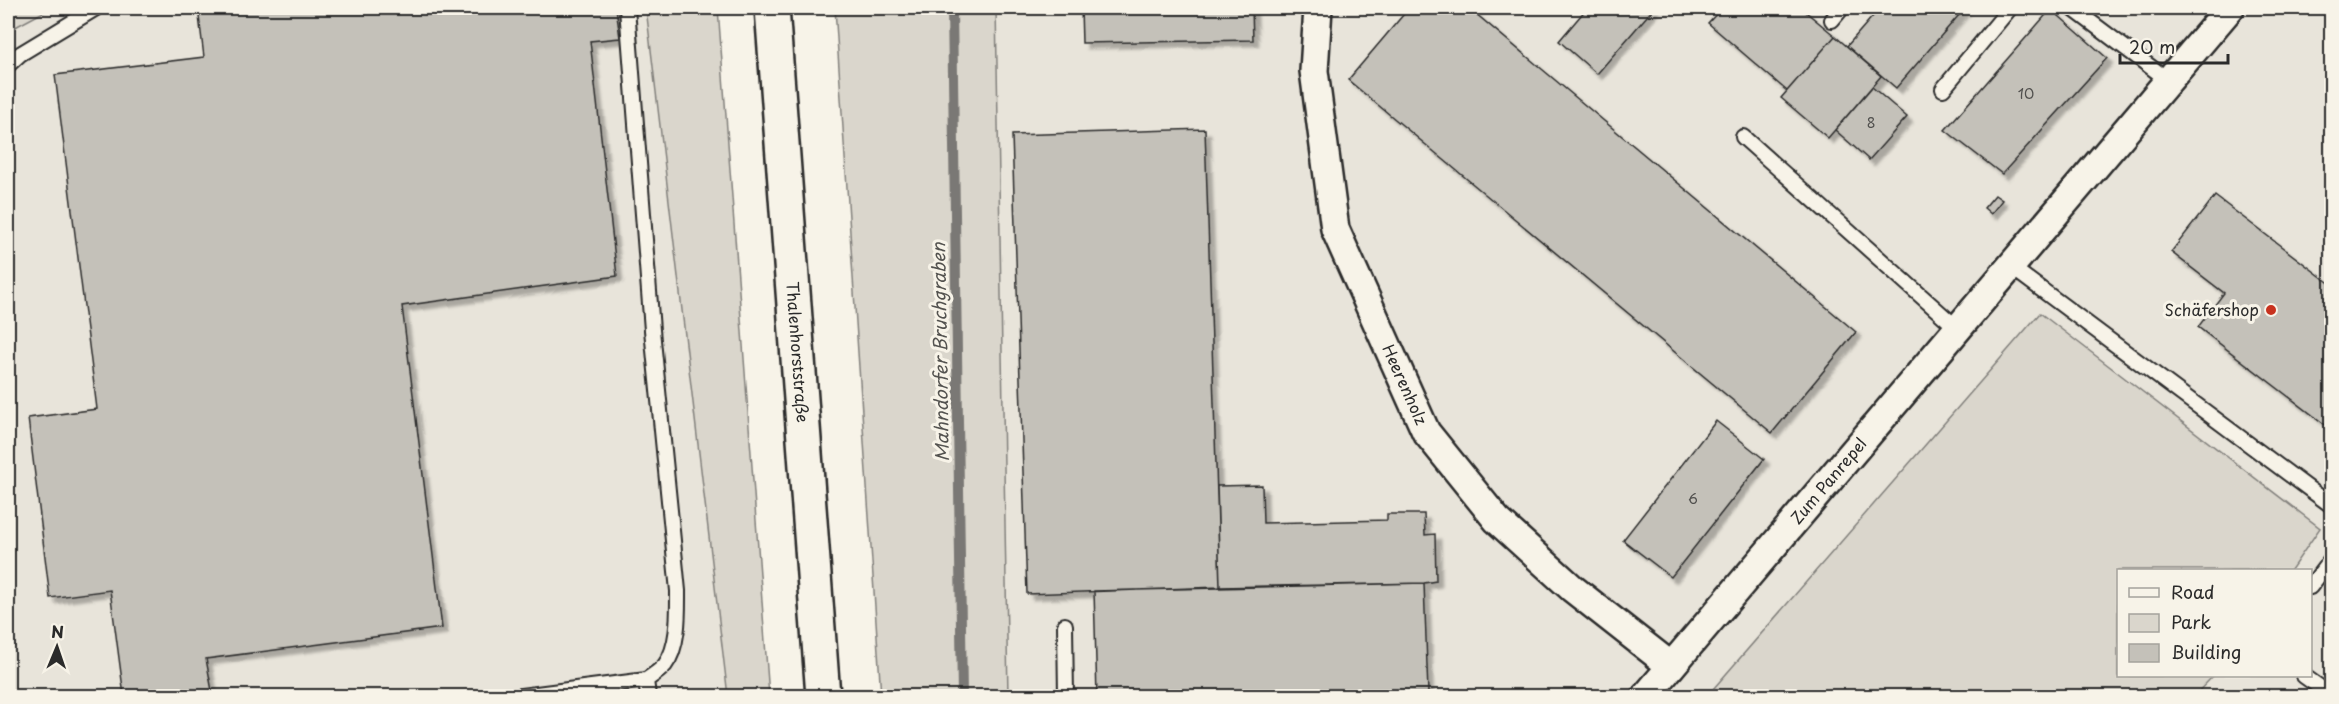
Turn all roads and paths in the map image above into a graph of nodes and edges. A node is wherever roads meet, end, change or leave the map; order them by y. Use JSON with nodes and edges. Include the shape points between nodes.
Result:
{"nodes":[{"id":1,"x":96,"y":8,"type":"edge"},
{"id":2,"x":627,"y":8,"type":"edge"},
{"id":3,"x":772,"y":8,"type":"edge"},
{"id":4,"x":1318,"y":8,"type":"edge"},
{"id":5,"x":1842,"y":8,"type":"edge"},
{"id":6,"x":2010,"y":8,"type":"edge"},
{"id":7,"x":2072,"y":8,"type":"edge"},
{"id":8,"x":2230,"y":8,"type":"edge"},
{"id":9,"x":1832,"y":20,"type":"dead end"},
{"id":10,"x":8,"y":65,"type":"edge"},
{"id":11,"x":2168,"y":80,"type":"junction"},
{"id":12,"x":1943,"y":89,"type":"dead end"},
{"id":13,"x":1743,"y":137,"type":"dead end"},
{"id":14,"x":2010,"y":266,"type":"junction"},
{"id":15,"x":1957,"y":328,"type":"junction"},
{"id":16,"x":2331,"y":506,"type":"edge"},
{"id":17,"x":2331,"y":558,"type":"edge"},
{"id":18,"x":2312,"y":584,"type":"edge"},
{"id":19,"x":1065,"y":625,"type":"dead end"},
{"id":20,"x":1671,"y":666,"type":"junction"},
{"id":21,"x":2307,"y":677,"type":"edge"},
{"id":22,"x":646,"y":680,"type":"junction"},
{"id":23,"x":521,"y":696,"type":"edge"},
{"id":24,"x":648,"y":696,"type":"edge"},
{"id":25,"x":824,"y":696,"type":"edge"},
{"id":26,"x":1066,"y":696,"type":"edge"},
{"id":27,"x":1646,"y":696,"type":"edge"},
{"id":28,"x":2331,"y":696,"type":"edge"}],
"edges":[{"from":1,"to":10,"type":"lane"},
{"from":2,"to":22,"type":"lane","via":[[652,330],[678,591],[673,646],[665,665]]},
{"from":3,"to":25,"type":"main road","name":"Thalenhorststraße"},
{"from":4,"to":20,"type":"street","name":"Heerenholz","via":[[1314,71],[1335,229],[1426,432],[1497,520],[1573,589]]},
{"from":5,"to":9,"type":"lane"},
{"from":6,"to":12,"type":"lane"},
{"from":7,"to":11,"type":"lane"},
{"from":8,"to":11,"type":"street","name":"Zum Panrepel"},
{"from":11,"to":14,"type":"street","name":"Zum Panrepel"},
{"from":13,"to":15,"type":"lane"},
{"from":14,"to":15,"type":"street","name":"Zum Panrepel"},
{"from":14,"to":16,"type":"lane"},
{"from":15,"to":20,"type":"street","name":"Zum Panrepel"},
{"from":17,"to":18,"type":"lane"},
{"from":19,"to":26,"type":"lane"},
{"from":20,"to":27,"type":"street","name":"Zum Panrepel"},
{"from":21,"to":28,"type":"lane"},
{"from":22,"to":23,"type":"lane"},
{"from":22,"to":24,"type":"lane"}]}
